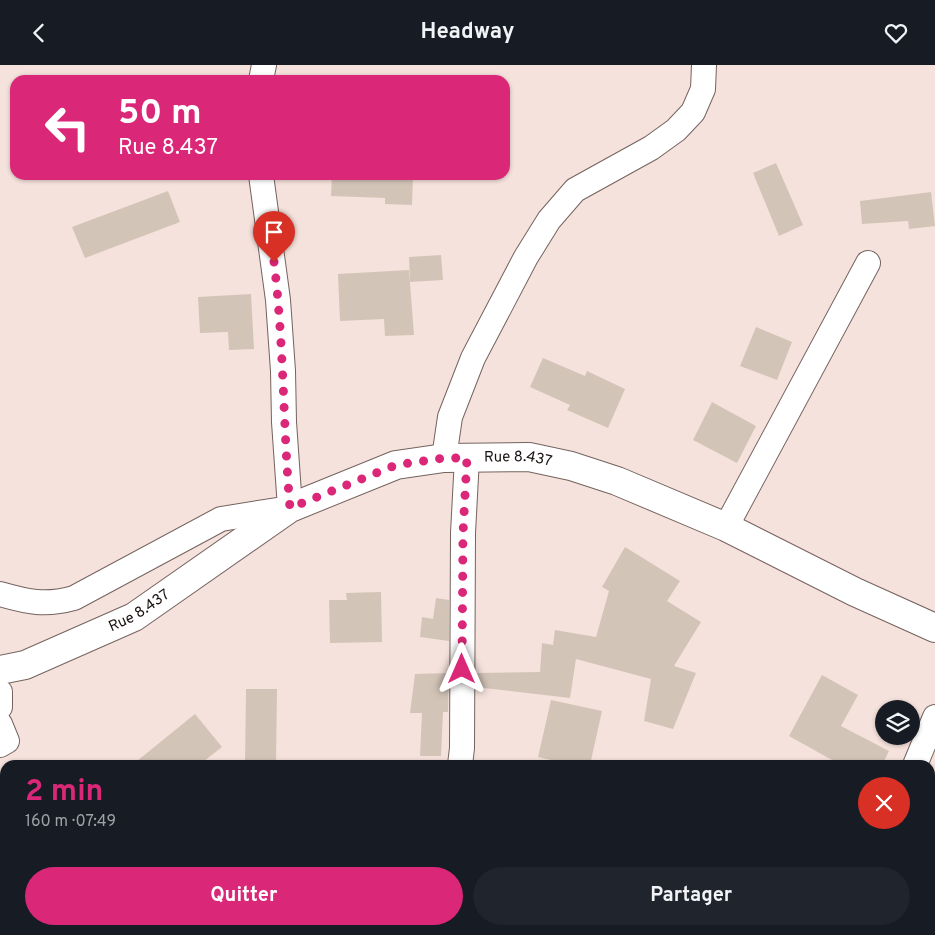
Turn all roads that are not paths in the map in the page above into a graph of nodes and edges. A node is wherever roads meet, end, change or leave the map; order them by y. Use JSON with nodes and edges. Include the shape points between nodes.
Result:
{"nodes":[{"id":1,"x":704,"y":65,"type":"edge"},
{"id":2,"x":263,"y":180,"type":"edge"},
{"id":3,"x":868,"y":263,"type":"dead end"},
{"id":4,"x":455,"y":458,"type":"junction"},
{"id":5,"x":290,"y":508,"type":"junction"},
{"id":6,"x":726,"y":527,"type":"junction"},
{"id":7,"x":0,"y":595,"type":"edge"},
{"id":8,"x":935,"y":628,"type":"edge"},
{"id":9,"x":0,"y":670,"type":"edge"},
{"id":10,"x":0,"y":692,"type":"edge"},
{"id":11,"x":0,"y":707,"type":"edge"},
{"id":12,"x":935,"y":717,"type":"edge"},
{"id":13,"x":0,"y":724,"type":"edge"},
{"id":14,"x":0,"y":745,"type":"edge"},
{"id":15,"x":461,"y":760,"type":"edge"},
{"id":16,"x":917,"y":760,"type":"edge"}],
"edges":[{"from":1,"to":4,"type":"street","via":[[704,89],[693,112],[676,131],[575,190],[549,220],[473,358],[450,417]]},
{"from":2,"to":5,"type":"street","via":[[278,300]]},
{"from":3,"to":6,"type":"street"},
{"from":4,"to":5,"type":"main road","name":"Rue 8.437","via":[[396,465]]},
{"from":4,"to":6,"type":"main road","name":"Rue 8.437","via":[[528,457],[571,467],[617,481]]},
{"from":4,"to":15,"type":"street","via":[[463,533]]},
{"from":5,"to":7,"type":"street","via":[[221,519],[74,598],[56,603],[36,603]]},
{"from":5,"to":9,"type":"main road","name":"Rue 8.437","via":[[134,617],[25,665]]},
{"from":6,"to":8,"type":"main road","name":"Rue 8.437"},
{"from":10,"to":11,"type":"street"},
{"from":12,"to":16,"type":"street"},
{"from":13,"to":14,"type":"street","via":[[7,741]]}]}
